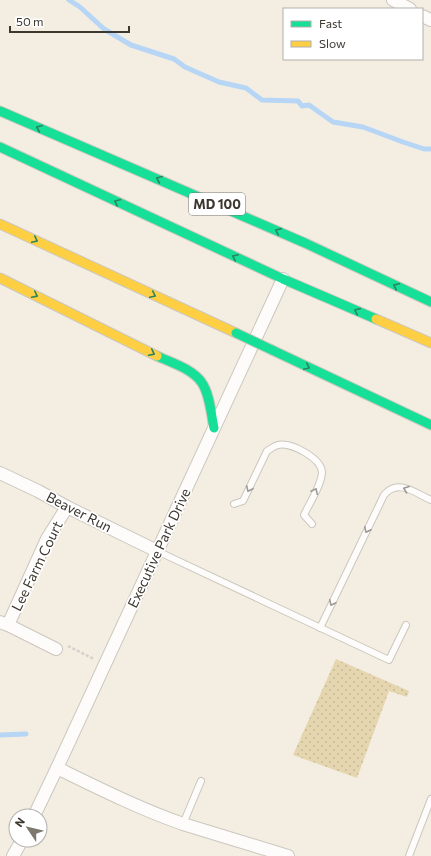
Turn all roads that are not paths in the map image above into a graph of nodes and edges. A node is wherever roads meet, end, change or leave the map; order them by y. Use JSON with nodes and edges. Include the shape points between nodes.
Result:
{"nodes":[{"id":1,"x":393,"y":0,"type":"edge"},
{"id":2,"x":408,"y":8,"type":"edge"},
{"id":3,"x":0,"y":111,"type":"edge"},
{"id":4,"x":0,"y":147,"type":"edge"},
{"id":5,"x":0,"y":224,"type":"edge"},
{"id":6,"x":0,"y":278,"type":"edge"},
{"id":7,"x":283,"y":279,"type":"junction"},
{"id":8,"x":431,"y":302,"type":"edge"},
{"id":9,"x":431,"y":344,"type":"edge"},
{"id":10,"x":431,"y":425,"type":"edge"},
{"id":11,"x":214,"y":428,"type":"junction"},
{"id":12,"x":0,"y":473,"type":"edge"},
{"id":13,"x":431,"y":500,"type":"edge"},
{"id":14,"x":234,"y":504,"type":"dead end"},
{"id":15,"x":67,"y":507,"type":"junction"},
{"id":16,"x":312,"y":524,"type":"dead end"},
{"id":17,"x":157,"y":551,"type":"junction"},
{"id":18,"x":4,"y":624,"type":"edge"},
{"id":19,"x":406,"y":625,"type":"dead end"},
{"id":20,"x":320,"y":628,"type":"junction"},
{"id":21,"x":56,"y":648,"type":"dead end"},
{"id":22,"x":58,"y":768,"type":"junction"},
{"id":23,"x":201,"y":781,"type":"dead end"},
{"id":24,"x":431,"y":799,"type":"edge"},
{"id":25,"x":38,"y":808,"type":"edge"},
{"id":26,"x":183,"y":824,"type":"junction"},
{"id":27,"x":288,"y":856,"type":"edge"},
{"id":28,"x":409,"y":856,"type":"edge"}],
"edges":[{"from":1,"to":2,"type":"street"},
{"from":8,"to":3,"type":"highway","number":"MD 100","one_way":true,"via":[[305,243]]},
{"from":7,"to":4,"type":"highway","one_way":true},
{"from":5,"to":10,"type":"highway","one_way":true,"bridge":true},
{"from":6,"to":11,"type":"highway","one_way":true,"via":[[190,372],[202,383]]},
{"from":9,"to":7,"type":"highway","one_way":true},
{"from":7,"to":11,"type":"street","name":"Executive Park Drive"},
{"from":11,"to":17,"type":"street","name":"Executive Park Drive"},
{"from":12,"to":15,"type":"street","name":"Beaver Run"},
{"from":13,"to":20,"type":"lane","one_way":true,"via":[[404,488],[396,486],[389,489]]},
{"from":16,"to":14,"type":"lane","one_way":true,"via":[[304,515],[319,484],[321,466],[308,454],[286,445],[278,445],[268,452],[243,501]]},
{"from":15,"to":17,"type":"street","name":"Beaver Run"},
{"from":15,"to":18,"type":"street","name":"Lee Farm Court","via":[[47,539]]},
{"from":17,"to":20,"type":"lane"},
{"from":17,"to":22,"type":"street","name":"Executive Park Drive"},
{"from":18,"to":21,"type":"street","name":"Lee Farm Court"},
{"from":19,"to":20,"type":"lane","via":[[389,660]]},
{"from":22,"to":25,"type":"street","name":"Executive Park Drive"},
{"from":22,"to":26,"type":"street"},
{"from":23,"to":26,"type":"lane"},
{"from":24,"to":28,"type":"lane"},
{"from":26,"to":27,"type":"street"}]}
